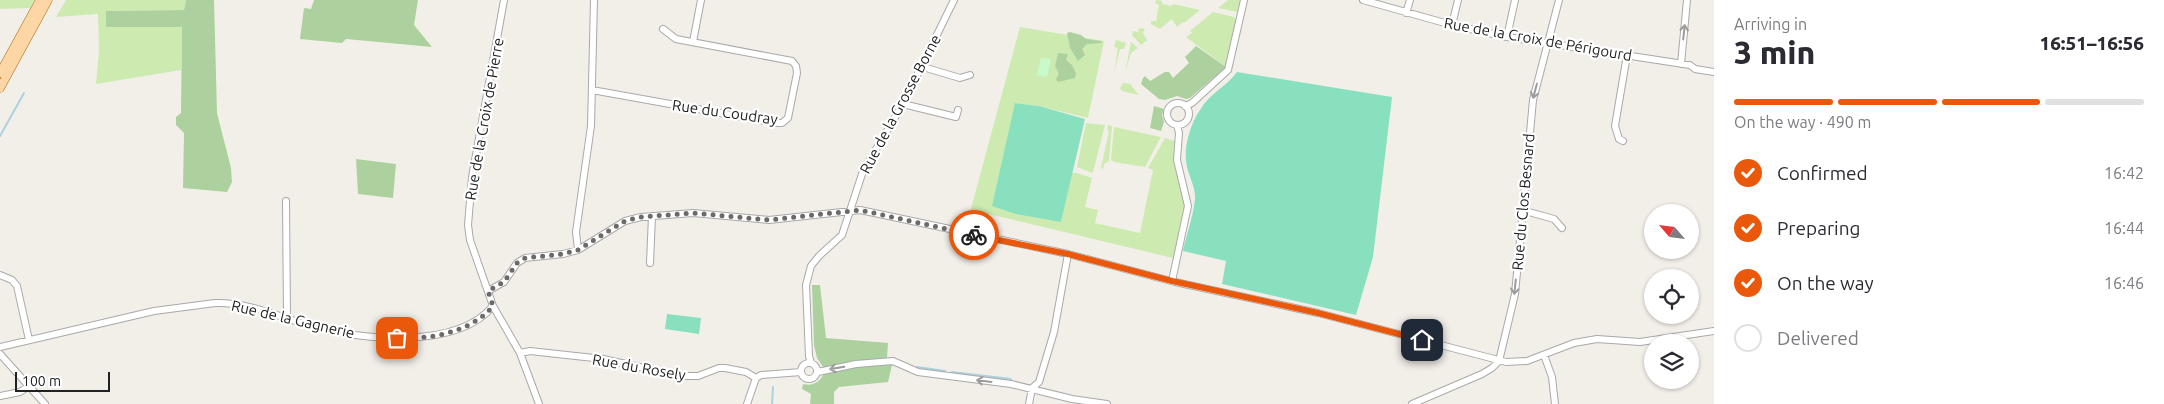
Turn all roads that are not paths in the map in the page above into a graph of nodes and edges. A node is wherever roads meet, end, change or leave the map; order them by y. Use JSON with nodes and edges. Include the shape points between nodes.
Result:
{"nodes":[{"id":1,"x":40,"y":0,"type":"edge"},
{"id":2,"x":48,"y":0,"type":"edge"},
{"id":3,"x":504,"y":0,"type":"edge"},
{"id":4,"x":594,"y":0,"type":"edge"},
{"id":5,"x":700,"y":0,"type":"edge"},
{"id":6,"x":954,"y":0,"type":"edge"},
{"id":7,"x":1244,"y":0,"type":"edge"},
{"id":8,"x":1363,"y":0,"type":"edge"},
{"id":9,"x":1410,"y":0,"type":"edge"},
{"id":10,"x":1458,"y":0,"type":"edge"},
{"id":11,"x":1515,"y":0,"type":"edge"},
{"id":12,"x":1559,"y":0,"type":"edge"},
{"id":13,"x":1687,"y":0,"type":"edge"},
{"id":14,"x":1406,"y":13,"type":"junction"},
{"id":15,"x":1452,"y":25,"type":"junction"},
{"id":16,"x":663,"y":28,"type":"dead end"},
{"id":17,"x":1508,"y":37,"type":"junction"},
{"id":18,"x":693,"y":42,"type":"junction"},
{"id":19,"x":1548,"y":44,"type":"junction"},
{"id":20,"x":1627,"y":55,"type":"junction"},
{"id":21,"x":1681,"y":64,"type":"junction"},
{"id":22,"x":922,"y":67,"type":"junction"},
{"id":23,"x":1714,"y":72,"type":"edge"},
{"id":24,"x":0,"y":73,"type":"edge"},
{"id":25,"x":970,"y":74,"type":"dead end"},
{"id":26,"x":0,"y":88,"type":"edge"},
{"id":27,"x":592,"y":90,"type":"junction"},
{"id":28,"x":903,"y":104,"type":"junction"},
{"id":29,"x":1185,"y":106,"type":"junction"},
{"id":30,"x":958,"y":110,"type":"dead end"},
{"id":31,"x":1177,"y":125,"type":"junction"},
{"id":32,"x":1623,"y":141,"type":"dead end"},
{"id":33,"x":286,"y":201,"type":"dead end"},
{"id":34,"x":851,"y":210,"type":"junction"},
{"id":35,"x":1522,"y":210,"type":"junction"},
{"id":36,"x":652,"y":216,"type":"junction"},
{"id":37,"x":1562,"y":228,"type":"dead end"},
{"id":38,"x":578,"y":250,"type":"junction"},
{"id":39,"x":1068,"y":254,"type":"junction"},
{"id":40,"x":650,"y":263,"type":"dead end"},
{"id":41,"x":0,"y":275,"type":"edge"},
{"id":42,"x":1172,"y":281,"type":"junction"},
{"id":43,"x":488,"y":291,"type":"junction"},
{"id":44,"x":493,"y":306,"type":"junction"},
{"id":45,"x":287,"y":318,"type":"junction"},
{"id":46,"x":1714,"y":331,"type":"edge"},
{"id":47,"x":29,"y":340,"type":"junction"},
{"id":48,"x":0,"y":347,"type":"edge"},
{"id":49,"x":520,"y":353,"type":"junction"},
{"id":50,"x":0,"y":354,"type":"edge"},
{"id":51,"x":1544,"y":355,"type":"junction"},
{"id":52,"x":1499,"y":361,"type":"junction"},
{"id":53,"x":811,"y":363,"type":"junction"},
{"id":54,"x":801,"y":372,"type":"junction"},
{"id":55,"x":818,"y":372,"type":"junction"},
{"id":56,"x":756,"y":378,"type":"junction"},
{"id":57,"x":29,"y":386,"type":"junction"},
{"id":58,"x":1032,"y":388,"type":"junction"},
{"id":59,"x":0,"y":396,"type":"edge"},
{"id":60,"x":45,"y":404,"type":"edge"},
{"id":61,"x":539,"y":404,"type":"edge"},
{"id":62,"x":748,"y":404,"type":"edge"},
{"id":63,"x":1029,"y":404,"type":"edge"},
{"id":64,"x":1107,"y":404,"type":"edge"},
{"id":65,"x":1412,"y":404,"type":"edge"},
{"id":66,"x":1555,"y":404,"type":"edge"}],
"edges":[{"from":1,"to":24,"type":"main road"},
{"from":2,"to":26,"type":"main road"},
{"from":3,"to":43,"type":"street","name":"Rue de la Croix de Pierre","via":[[468,207],[470,240]]},
{"from":4,"to":27,"type":"street"},
{"from":5,"to":18,"type":"street"},
{"from":6,"to":22,"type":"street","name":"Rue de la Grosse Borne"},
{"from":7,"to":29,"type":"street","via":[[1228,70]]},
{"from":8,"to":14,"type":"street","name":"Rue de la Croix de Périgourd"},
{"from":9,"to":14,"type":"street"},
{"from":10,"to":15,"type":"street"},
{"from":11,"to":17,"type":"street"},
{"from":12,"to":19,"type":"street","name":"Rue du Clos Besnard"},
{"from":21,"to":13,"type":"street","one_way":true},
{"from":14,"to":15,"type":"street","name":"Rue de la Croix de Périgourd"},
{"from":15,"to":17,"type":"street","name":"Rue de la Croix de Périgourd"},
{"from":16,"to":18,"type":"street","name":"Rue du Coudray","via":[[676,39]]},
{"from":17,"to":19,"type":"street","name":"Rue de la Croix de Périgourd"},
{"from":18,"to":27,"type":"street","name":"Rue du Coudray","via":[[792,61],[797,73],[790,114],[786,120],[776,123]]},
{"from":19,"to":20,"type":"street","name":"Rue de la Croix de Périgourd"},
{"from":19,"to":35,"type":"street","name":"Rue du Clos Besnard","one_way":true,"via":[[1533,100]]},
{"from":20,"to":21,"type":"street","name":"Rue de la Croix de Périgourd"},
{"from":20,"to":32,"type":"street","via":[[1615,126],[1618,138]]},
{"from":21,"to":23,"type":"street","name":"Rue de la Croix de Périgourd"},
{"from":22,"to":25,"type":"street","via":[[960,78]]},
{"from":22,"to":28,"type":"street","name":"Rue de la Grosse Borne"},
{"from":27,"to":38,"type":"street","via":[[591,126],[576,232]]},
{"from":28,"to":30,"type":"street","via":[[956,117]]},
{"from":28,"to":34,"type":"street","name":"Rue de la Grosse Borne","via":[[863,172]]},
{"from":29,"to":31,"type":"street","via":[[1188,118],[1184,124]]},
{"from":29,"to":31,"type":"street","via":[[1178,103],[1169,109],[1169,120]]},
{"from":31,"to":42,"type":"street","via":[[1177,160],[1188,206]]},
{"from":33,"to":45,"type":"street"},
{"from":34,"to":36,"type":"street","via":[[769,220],[693,213]]},
{"from":34,"to":39,"type":"street"},
{"from":34,"to":53,"type":"street","name":"Rue de la Grosse Borne","via":[[842,235],[819,256],[808,272],[806,289]]},
{"from":35,"to":37,"type":"street","via":[[1554,219]]},
{"from":35,"to":52,"type":"street","name":"Rue du Clos Besnard","one_way":true,"via":[[1515,294]]},
{"from":36,"to":38,"type":"street","via":[[625,221]]},
{"from":36,"to":40,"type":"street"},
{"from":38,"to":43,"type":"street","via":[[525,258],[517,263],[504,282]]},
{"from":39,"to":42,"type":"street"},
{"from":39,"to":58,"type":"street","via":[[1054,332],[1039,382]]},
{"from":41,"to":47,"type":"street","via":[[17,286]]},
{"from":42,"to":52,"type":"street","via":[[1318,313]]},
{"from":43,"to":44,"type":"street","name":"Rue de la Croix de Pierre"},
{"from":44,"to":45,"type":"street","name":"Rue de la Gagnerie","via":[[479,320],[447,333],[403,338],[326,330]]},
{"from":44,"to":49,"type":"street","name":"Rue de la Croix de Pierre"},
{"from":45,"to":47,"type":"street","name":"Rue de la Gagnerie","via":[[215,303],[154,311]]},
{"from":46,"to":51,"type":"street","via":[[1640,342],[1597,339],[1574,343]]},
{"from":47,"to":48,"type":"street","name":"Rue de la Gagnerie"},
{"from":49,"to":56,"type":"street","name":"Rue du Rosely","via":[[530,351],[603,359],[681,376],[698,376],[725,368]]},
{"from":49,"to":61,"type":"street","name":"Rue de la Croix de Pierre"},
{"from":50,"to":57,"type":"street"},
{"from":51,"to":52,"type":"street","via":[[1527,361]]},
{"from":51,"to":66,"type":"street","via":[[1552,377]]},
{"from":52,"to":65,"type":"street","via":[[1482,374]]},
{"from":53,"to":54,"type":"street","via":[[804,365]]},
{"from":53,"to":55,"type":"street"},
{"from":54,"to":55,"type":"street","via":[[803,377],[811,380]]},
{"from":54,"to":56,"type":"street"},
{"from":58,"to":55,"type":"street","one_way":true,"via":[[918,372],[893,361]]},
{"from":56,"to":62,"type":"street"},
{"from":57,"to":59,"type":"street","via":[[20,392]]},
{"from":57,"to":60,"type":"street"},
{"from":58,"to":63,"type":"street"},
{"from":58,"to":64,"type":"street"}]}
